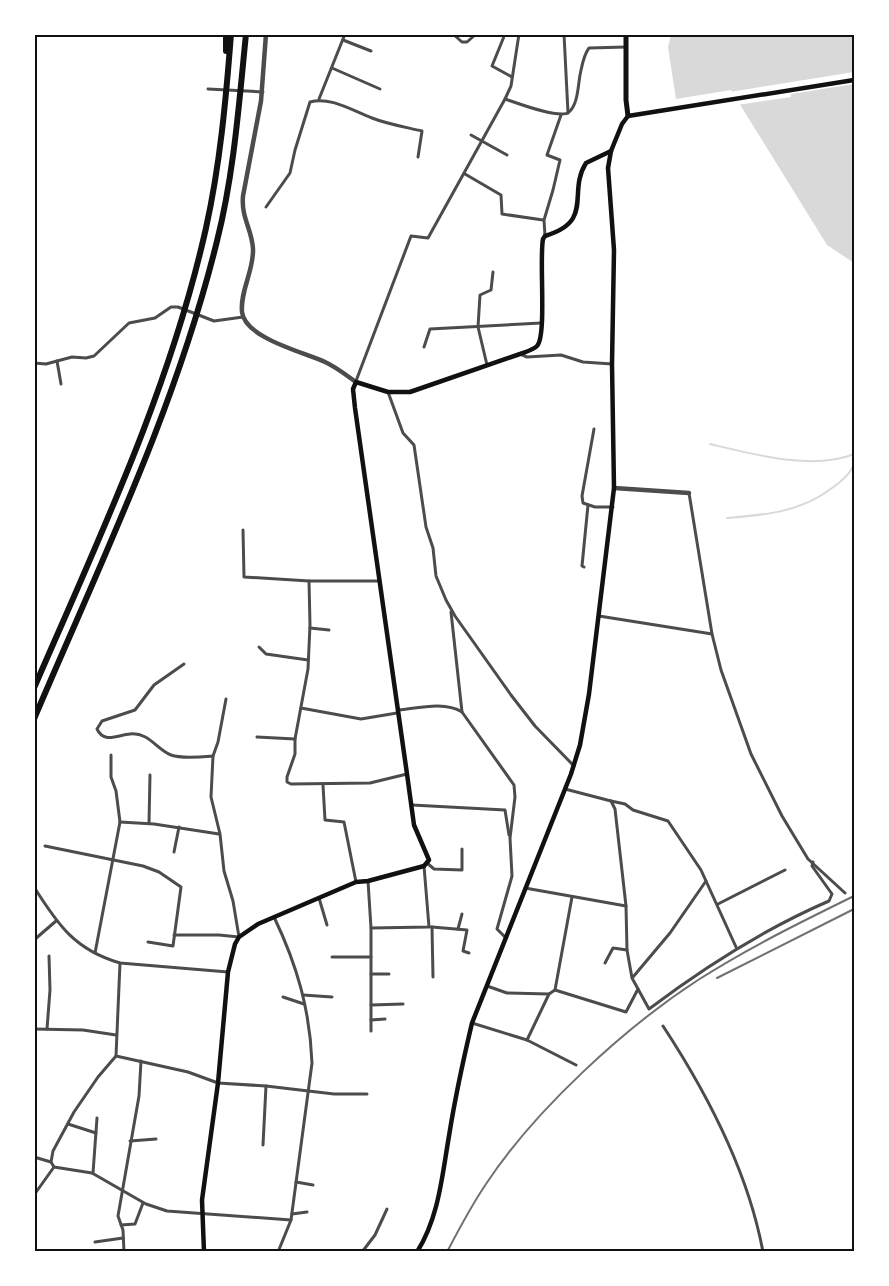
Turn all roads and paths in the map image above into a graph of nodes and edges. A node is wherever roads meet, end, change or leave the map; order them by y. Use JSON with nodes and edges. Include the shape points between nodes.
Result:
{"nodes":[{"id":1,"x":226,"y":34,"type":"edge"},
{"id":2,"x":231,"y":34,"type":"edge"},
{"id":3,"x":246,"y":34,"type":"edge"},
{"id":4,"x":266,"y":34,"type":"edge"},
{"id":5,"x":345,"y":34,"type":"edge"},
{"id":6,"x":453,"y":34,"type":"edge"},
{"id":7,"x":476,"y":34,"type":"edge"},
{"id":8,"x":505,"y":34,"type":"edge"},
{"id":9,"x":519,"y":34,"type":"edge"},
{"id":10,"x":564,"y":34,"type":"edge"},
{"id":11,"x":626,"y":34,"type":"edge"},
{"id":12,"x":343,"y":40,"type":"junction"},
{"id":13,"x":626,"y":47,"type":"junction"},
{"id":14,"x":371,"y":51,"type":"dead end"},
{"id":15,"x":332,"y":68,"type":"junction"},
{"id":16,"x":512,"y":77,"type":"junction"},
{"id":17,"x":855,"y":80,"type":"edge"},
{"id":18,"x":226,"y":85,"type":"junction"},
{"id":19,"x":208,"y":89,"type":"dead end"},
{"id":20,"x":380,"y":89,"type":"dead end"},
{"id":21,"x":263,"y":92,"type":"junction"},
{"id":22,"x":319,"y":99,"type":"junction"},
{"id":23,"x":505,"y":99,"type":"junction"},
{"id":24,"x":568,"y":113,"type":"junction"},
{"id":25,"x":561,"y":115,"type":"junction"},
{"id":26,"x":628,"y":116,"type":"junction"},
{"id":27,"x":471,"y":135,"type":"dead end"},
{"id":28,"x":483,"y":142,"type":"junction"},
{"id":29,"x":611,"y":151,"type":"junction"},
{"id":30,"x":507,"y":155,"type":"dead end"},
{"id":31,"x":418,"y":157,"type":"dead end"},
{"id":32,"x":465,"y":174,"type":"junction"},
{"id":33,"x":266,"y":207,"type":"dead end"},
{"id":34,"x":543,"y":220,"type":"junction"},
{"id":35,"x":545,"y":236,"type":"junction"},
{"id":36,"x":493,"y":272,"type":"dead end"},
{"id":37,"x":243,"y":318,"type":"junction"},
{"id":38,"x":541,"y":323,"type":"junction"},
{"id":39,"x":478,"y":327,"type":"junction"},
{"id":40,"x":424,"y":347,"type":"dead end"},
{"id":41,"x":520,"y":354,"type":"junction"},
{"id":42,"x":57,"y":361,"type":"junction"},
{"id":43,"x":35,"y":364,"type":"edge"},
{"id":44,"x":612,"y":364,"type":"junction"},
{"id":45,"x":487,"y":365,"type":"junction"},
{"id":46,"x":356,"y":382,"type":"junction"},
{"id":47,"x":61,"y":384,"type":"dead end"},
{"id":48,"x":388,"y":392,"type":"junction"},
{"id":49,"x":594,"y":429,"type":"dead end"},
{"id":50,"x":614,"y":488,"type":"junction"},
{"id":51,"x":689,"y":493,"type":"joint"},
{"id":52,"x":588,"y":505,"type":"junction"},
{"id":53,"x":613,"y":507,"type":"junction"},
{"id":54,"x":243,"y":530,"type":"dead end"},
{"id":55,"x":584,"y":567,"type":"dead end"},
{"id":56,"x":309,"y":582,"type":"junction"},
{"id":57,"x":379,"y":582,"type":"junction"},
{"id":58,"x":451,"y":609,"type":"junction"},
{"id":59,"x":599,"y":616,"type":"junction"},
{"id":60,"x":310,"y":628,"type":"junction"},
{"id":61,"x":329,"y":630,"type":"dead end"},
{"id":62,"x":712,"y":634,"type":"junction"},
{"id":63,"x":259,"y":647,"type":"dead end"},
{"id":64,"x":309,"y":661,"type":"junction"},
{"id":65,"x":184,"y":664,"type":"dead end"},
{"id":66,"x":34,"y":688,"type":"edge"},
{"id":67,"x":226,"y":699,"type":"dead end"},
{"id":68,"x":301,"y":708,"type":"junction"},
{"id":69,"x":397,"y":712,"type":"junction"},
{"id":70,"x":462,"y":712,"type":"junction"},
{"id":71,"x":34,"y":719,"type":"edge"},
{"id":72,"x":257,"y":737,"type":"dead end"},
{"id":73,"x":295,"y":739,"type":"junction"},
{"id":74,"x":111,"y":755,"type":"dead end"},
{"id":75,"x":213,"y":756,"type":"junction"},
{"id":76,"x":574,"y":766,"type":"junction"},
{"id":77,"x":407,"y":774,"type":"junction"},
{"id":78,"x":150,"y":775,"type":"dead end"},
{"id":79,"x":323,"y":785,"type":"junction"},
{"id":80,"x":565,"y":789,"type":"junction"},
{"id":81,"x":611,"y":801,"type":"junction"},
{"id":82,"x":410,"y":805,"type":"junction"},
{"id":83,"x":120,"y":822,"type":"junction"},
{"id":84,"x":149,"y":824,"type":"junction"},
{"id":85,"x":179,"y":827,"type":"junction"},
{"id":86,"x":220,"y":834,"type":"junction"},
{"id":87,"x":510,"y":838,"type":"junction"},
{"id":88,"x":45,"y":846,"type":"dead end"},
{"id":89,"x":462,"y":849,"type":"dead end"},
{"id":90,"x":174,"y":852,"type":"dead end"},
{"id":91,"x":113,"y":860,"type":"junction"},
{"id":92,"x":813,"y":862,"type":"junction"},
{"id":93,"x":426,"y":864,"type":"junction"},
{"id":94,"x":785,"y":870,"type":"dead end"},
{"id":95,"x":368,"y":881,"type":"junction"},
{"id":96,"x":706,"y":881,"type":"junction"},
{"id":97,"x":356,"y":882,"type":"junction"},
{"id":98,"x":34,"y":887,"type":"edge"},
{"id":99,"x":525,"y":888,"type":"junction"},
{"id":100,"x":845,"y":893,"type":"dead end"},
{"id":101,"x":572,"y":897,"type":"junction"},
{"id":102,"x":319,"y":898,"type":"junction"},
{"id":103,"x":718,"y":904,"type":"junction"},
{"id":104,"x":626,"y":906,"type":"junction"},
{"id":105,"x":462,"y":914,"type":"dead end"},
{"id":106,"x":274,"y":917,"type":"junction"},
{"id":107,"x":56,"y":921,"type":"junction"},
{"id":108,"x":327,"y":925,"type":"dead end"},
{"id":109,"x":430,"y":927,"type":"junction"},
{"id":110,"x":371,"y":928,"type":"junction"},
{"id":111,"x":458,"y":929,"type":"junction"},
{"id":112,"x":174,"y":935,"type":"junction"},
{"id":113,"x":239,"y":937,"type":"junction"},
{"id":114,"x":506,"y":938,"type":"junction"},
{"id":115,"x":34,"y":940,"type":"edge"},
{"id":116,"x":148,"y":942,"type":"dead end"},
{"id":117,"x":736,"y":948,"type":"junction"},
{"id":118,"x":627,"y":950,"type":"junction"},
{"id":119,"x":95,"y":953,"type":"junction"},
{"id":120,"x":469,"y":953,"type":"dead end"},
{"id":121,"x":49,"y":956,"type":"dead end"},
{"id":122,"x":332,"y":957,"type":"dead end"},
{"id":123,"x":371,"y":957,"type":"junction"},
{"id":124,"x":120,"y":963,"type":"junction"},
{"id":125,"x":605,"y":963,"type":"dead end"},
{"id":126,"x":228,"y":972,"type":"junction"},
{"id":127,"x":371,"y":974,"type":"junction"},
{"id":128,"x":389,"y":974,"type":"dead end"},
{"id":129,"x":433,"y":977,"type":"dead end"},
{"id":130,"x":632,"y":978,"type":"junction"},
{"id":131,"x":487,"y":986,"type":"junction"},
{"id":132,"x":638,"y":989,"type":"junction"},
{"id":133,"x":555,"y":990,"type":"junction"},
{"id":134,"x":549,"y":994,"type":"junction"},
{"id":135,"x":303,"y":995,"type":"junction"},
{"id":136,"x":283,"y":997,"type":"dead end"},
{"id":137,"x":332,"y":997,"type":"dead end"},
{"id":138,"x":403,"y":1004,"type":"dead end"},
{"id":139,"x":305,"y":1005,"type":"junction"},
{"id":140,"x":371,"y":1005,"type":"junction"},
{"id":141,"x":385,"y":1019,"type":"dead end"},
{"id":142,"x":371,"y":1020,"type":"junction"},
{"id":143,"x":472,"y":1023,"type":"junction"},
{"id":144,"x":663,"y":1026,"type":"dead end"},
{"id":145,"x":34,"y":1029,"type":"edge"},
{"id":146,"x":47,"y":1029,"type":"junction"},
{"id":147,"x":371,"y":1031,"type":"dead end"},
{"id":148,"x":116,"y":1035,"type":"junction"},
{"id":149,"x":527,"y":1040,"type":"junction"},
{"id":150,"x":116,"y":1056,"type":"junction"},
{"id":151,"x":141,"y":1061,"type":"junction"},
{"id":152,"x":576,"y":1065,"type":"dead end"},
{"id":153,"x":218,"y":1083,"type":"junction"},
{"id":154,"x":266,"y":1086,"type":"junction"},
{"id":155,"x":309,"y":1091,"type":"junction"},
{"id":156,"x":367,"y":1094,"type":"dead end"},
{"id":157,"x":97,"y":1118,"type":"dead end"},
{"id":158,"x":68,"y":1124,"type":"junction"},
{"id":159,"x":96,"y":1133,"type":"junction"},
{"id":160,"x":156,"y":1139,"type":"dead end"},
{"id":161,"x":130,"y":1141,"type":"junction"},
{"id":162,"x":262,"y":1145,"type":"dead end"},
{"id":163,"x":34,"y":1157,"type":"edge"},
{"id":164,"x":51,"y":1162,"type":"junction"},
{"id":165,"x":54,"y":1167,"type":"junction"},
{"id":166,"x":93,"y":1174,"type":"junction"},
{"id":167,"x":296,"y":1182,"type":"junction"},
{"id":168,"x":34,"y":1185,"type":"edge"},
{"id":169,"x":313,"y":1185,"type":"dead end"},
{"id":170,"x":40,"y":1188,"type":"junction"},
{"id":171,"x":123,"y":1192,"type":"junction"},
{"id":172,"x":34,"y":1195,"type":"edge"},
{"id":173,"x":143,"y":1203,"type":"junction"},
{"id":174,"x":387,"y":1209,"type":"dead end"},
{"id":175,"x":307,"y":1212,"type":"dead end"},
{"id":176,"x":201,"y":1213,"type":"junction"},
{"id":177,"x":292,"y":1214,"type":"junction"},
{"id":178,"x":291,"y":1220,"type":"junction"},
{"id":179,"x":121,"y":1225,"type":"junction"},
{"id":180,"x":123,"y":1238,"type":"junction"},
{"id":181,"x":95,"y":1242,"type":"dead end"},
{"id":182,"x":124,"y":1251,"type":"edge"},
{"id":183,"x":204,"y":1251,"type":"edge"},
{"id":184,"x":278,"y":1251,"type":"edge"},
{"id":185,"x":362,"y":1251,"type":"edge"},
{"id":186,"x":417,"y":1251,"type":"edge"},
{"id":187,"x":763,"y":1251,"type":"edge"}],
"edges":[{"from":1,"to":18,"type":"highway"},
{"from":2,"to":18,"type":"highway"},
{"from":3,"to":71,"type":"highway","via":[[226,195],[191,336],[137,481]]},
{"from":4,"to":21,"type":"street"},
{"from":5,"to":12,"type":"street"},
{"from":6,"to":7,"type":"street","via":[[462,42]]},
{"from":8,"to":16,"type":"street","via":[[492,66]]},
{"from":9,"to":16,"type":"street"},
{"from":10,"to":24,"type":"street"},
{"from":11,"to":13,"type":"main road"},
{"from":12,"to":14,"type":"street"},
{"from":12,"to":15,"type":"street"},
{"from":13,"to":24,"type":"street","via":[[586,51],[574,104]]},
{"from":13,"to":26,"type":"main road"},
{"from":15,"to":20,"type":"street"},
{"from":15,"to":22,"type":"street"},
{"from":16,"to":23,"type":"street"},
{"from":17,"to":26,"type":"main road"},
{"from":18,"to":66,"type":"highway","via":[[206,228],[178,330],[134,454]]},
{"from":19,"to":21,"type":"street"},
{"from":21,"to":37,"type":"street","via":[[243,196],[242,208],[253,249],[242,303]]},
{"from":22,"to":31,"type":"street","via":[[422,131]]},
{"from":22,"to":33,"type":"street","via":[[310,102],[290,173]]},
{"from":23,"to":25,"type":"street"},
{"from":23,"to":28,"type":"street"},
{"from":24,"to":25,"type":"street"},
{"from":25,"to":34,"type":"street","via":[[547,155],[560,160]]},
{"from":26,"to":29,"type":"main road"},
{"from":27,"to":28,"type":"street"},
{"from":28,"to":30,"type":"street"},
{"from":28,"to":32,"type":"street"},
{"from":29,"to":35,"type":"main road","via":[[586,163],[577,213],[562,230]]},
{"from":29,"to":44,"type":"main road","via":[[608,181],[614,250]]},
{"from":32,"to":34,"type":"street","via":[[501,195],[502,214]]},
{"from":32,"to":46,"type":"street","via":[[428,238],[411,236]]},
{"from":34,"to":35,"type":"street"},
{"from":35,"to":38,"type":"main road"},
{"from":36,"to":39,"type":"street","via":[[491,290],[480,295]]},
{"from":37,"to":42,"type":"street","via":[[214,321],[171,307],[155,318],[129,322],[94,356]]},
{"from":37,"to":46,"type":"street","via":[[258,334],[327,363]]},
{"from":38,"to":39,"type":"street"},
{"from":38,"to":41,"type":"main road","via":[[536,347]]},
{"from":39,"to":40,"type":"street","via":[[430,329]]},
{"from":39,"to":45,"type":"street"},
{"from":41,"to":44,"type":"street","via":[[561,355],[583,362]]},
{"from":41,"to":45,"type":"main road"},
{"from":42,"to":43,"type":"street"},
{"from":42,"to":47,"type":"street"},
{"from":44,"to":50,"type":"main road"},
{"from":45,"to":48,"type":"main road","via":[[410,392]]},
{"from":46,"to":48,"type":"main road"},
{"from":46,"to":57,"type":"main road","via":[[355,408]]},
{"from":48,"to":58,"type":"street","via":[[403,433],[414,445],[436,576]]},
{"from":49,"to":52,"type":"street","via":[[582,496],[583,503]]},
{"from":50,"to":51,"type":"street"},
{"from":50,"to":53,"type":"main road"},
{"from":51,"to":62,"type":"street"},
{"from":52,"to":53,"type":"street"},
{"from":52,"to":55,"type":"street"},
{"from":53,"to":59,"type":"main road"},
{"from":54,"to":56,"type":"street","via":[[244,578]]},
{"from":56,"to":57,"type":"street"},
{"from":56,"to":60,"type":"street"},
{"from":57,"to":69,"type":"main road"},
{"from":58,"to":70,"type":"street"},
{"from":58,"to":76,"type":"street","via":[[535,726]]},
{"from":59,"to":62,"type":"street"},
{"from":59,"to":76,"type":"main road"},
{"from":60,"to":61,"type":"street"},
{"from":60,"to":64,"type":"street"},
{"from":62,"to":92,"type":"street","via":[[725,684],[751,754],[787,824]]},
{"from":63,"to":64,"type":"street","via":[[266,654]]},
{"from":64,"to":68,"type":"street"},
{"from":65,"to":75,"type":"street","via":[[154,684],[135,710],[102,721],[97,729],[112,738],[140,734],[175,756]]},
{"from":67,"to":75,"type":"street"},
{"from":68,"to":69,"type":"street","via":[[361,719]]},
{"from":68,"to":73,"type":"street"},
{"from":69,"to":70,"type":"street","via":[[440,706]]},
{"from":69,"to":77,"type":"main road"},
{"from":70,"to":87,"type":"street","via":[[514,785]]},
{"from":72,"to":73,"type":"street"},
{"from":73,"to":79,"type":"street","via":[[288,782]]},
{"from":74,"to":83,"type":"street"},
{"from":75,"to":86,"type":"street","via":[[211,797]]},
{"from":76,"to":80,"type":"main road"},
{"from":77,"to":79,"type":"street","via":[[370,783]]},
{"from":77,"to":82,"type":"main road"},
{"from":78,"to":84,"type":"street"},
{"from":79,"to":97,"type":"street","via":[[325,820],[344,822]]},
{"from":80,"to":81,"type":"street"},
{"from":80,"to":99,"type":"main road"},
{"from":81,"to":96,"type":"street","via":[[668,821]]},
{"from":81,"to":104,"type":"street","via":[[618,819]]},
{"from":82,"to":87,"type":"street","via":[[505,810]]},
{"from":82,"to":93,"type":"main road","via":[[414,825],[428,855]]},
{"from":83,"to":84,"type":"street"},
{"from":83,"to":91,"type":"street"},
{"from":84,"to":85,"type":"street"},
{"from":85,"to":86,"type":"street"},
{"from":85,"to":90,"type":"street"},
{"from":86,"to":113,"type":"street"},
{"from":87,"to":114,"type":"street","via":[[512,876],[496,929]]},
{"from":88,"to":91,"type":"street"},
{"from":89,"to":93,"type":"street","via":[[462,870]]},
{"from":91,"to":112,"type":"street","via":[[159,872],[181,887]]},
{"from":91,"to":119,"type":"street"},
{"from":92,"to":100,"type":"street"},
{"from":92,"to":117,"type":"street","via":[[832,894],[829,901]]},
{"from":93,"to":95,"type":"main road"},
{"from":93,"to":109,"type":"street"},
{"from":94,"to":103,"type":"street"},
{"from":95,"to":97,"type":"main road"},
{"from":95,"to":110,"type":"street"},
{"from":96,"to":103,"type":"street"},
{"from":96,"to":130,"type":"street"},
{"from":97,"to":102,"type":"main road"},
{"from":98,"to":107,"type":"street"},
{"from":99,"to":101,"type":"street"},
{"from":99,"to":114,"type":"main road"},
{"from":101,"to":104,"type":"street"},
{"from":101,"to":133,"type":"street"},
{"from":102,"to":106,"type":"main road"},
{"from":102,"to":108,"type":"street"},
{"from":103,"to":117,"type":"street"},
{"from":104,"to":118,"type":"street"},
{"from":105,"to":111,"type":"street"},
{"from":106,"to":113,"type":"main road"},
{"from":106,"to":135,"type":"street","via":[[293,957]]},
{"from":107,"to":115,"type":"street"},
{"from":107,"to":119,"type":"street","via":[[79,944]]},
{"from":109,"to":110,"type":"street"},
{"from":109,"to":111,"type":"street"},
{"from":109,"to":129,"type":"street"},
{"from":110,"to":123,"type":"street"},
{"from":111,"to":120,"type":"street","via":[[467,930],[463,951]]},
{"from":112,"to":113,"type":"street"},
{"from":112,"to":116,"type":"street","via":[[173,946]]},
{"from":113,"to":126,"type":"main road"},
{"from":114,"to":131,"type":"main road"},
{"from":117,"to":132,"type":"street","via":[[649,1009]]},
{"from":118,"to":125,"type":"street","via":[[613,948]]},
{"from":118,"to":130,"type":"street"},
{"from":119,"to":124,"type":"street"},
{"from":121,"to":146,"type":"street"},
{"from":122,"to":123,"type":"street"},
{"from":123,"to":127,"type":"street"},
{"from":124,"to":126,"type":"street"},
{"from":124,"to":148,"type":"street"},
{"from":126,"to":153,"type":"main road"},
{"from":127,"to":128,"type":"street"},
{"from":127,"to":140,"type":"street"},
{"from":130,"to":132,"type":"street"},
{"from":131,"to":134,"type":"street","via":[[507,993]]},
{"from":131,"to":143,"type":"main road"},
{"from":132,"to":133,"type":"street","via":[[626,1012]]},
{"from":133,"to":134,"type":"street"},
{"from":134,"to":149,"type":"street"},
{"from":135,"to":137,"type":"street"},
{"from":135,"to":139,"type":"street"},
{"from":136,"to":139,"type":"street"},
{"from":138,"to":140,"type":"street"},
{"from":139,"to":155,"type":"street","via":[[311,1040]]},
{"from":140,"to":142,"type":"street"},
{"from":141,"to":142,"type":"street"},
{"from":142,"to":147,"type":"street"},
{"from":143,"to":149,"type":"street"},
{"from":143,"to":186,"type":"main road","via":[[436,1208]]},
{"from":144,"to":187,"type":"street","via":[[729,1146]]},
{"from":145,"to":146,"type":"street"},
{"from":146,"to":148,"type":"street"},
{"from":148,"to":150,"type":"street"},
{"from":149,"to":152,"type":"street"},
{"from":150,"to":151,"type":"street"},
{"from":150,"to":158,"type":"street"},
{"from":151,"to":153,"type":"street"},
{"from":151,"to":161,"type":"street"},
{"from":153,"to":154,"type":"street"},
{"from":153,"to":176,"type":"main road"},
{"from":154,"to":155,"type":"street"},
{"from":154,"to":162,"type":"street"},
{"from":155,"to":156,"type":"street"},
{"from":155,"to":167,"type":"street"},
{"from":157,"to":159,"type":"street"},
{"from":158,"to":159,"type":"street"},
{"from":158,"to":164,"type":"street"},
{"from":159,"to":166,"type":"street"},
{"from":160,"to":161,"type":"street"},
{"from":161,"to":171,"type":"street"},
{"from":163,"to":164,"type":"street"},
{"from":164,"to":165,"type":"street"},
{"from":165,"to":166,"type":"street"},
{"from":165,"to":170,"type":"street"},
{"from":166,"to":171,"type":"street"},
{"from":167,"to":169,"type":"street"},
{"from":167,"to":177,"type":"street"},
{"from":168,"to":170,"type":"street"},
{"from":170,"to":172,"type":"street"},
{"from":171,"to":173,"type":"street"},
{"from":171,"to":179,"type":"street","via":[[118,1216]]},
{"from":173,"to":176,"type":"street"},
{"from":173,"to":179,"type":"street","via":[[135,1224]]},
{"from":174,"to":185,"type":"street"},
{"from":175,"to":177,"type":"street"},
{"from":176,"to":178,"type":"street"},
{"from":176,"to":183,"type":"main road"},
{"from":177,"to":178,"type":"street"},
{"from":178,"to":184,"type":"street"},
{"from":179,"to":180,"type":"street"},
{"from":180,"to":181,"type":"street"},
{"from":180,"to":182,"type":"street"}]}
